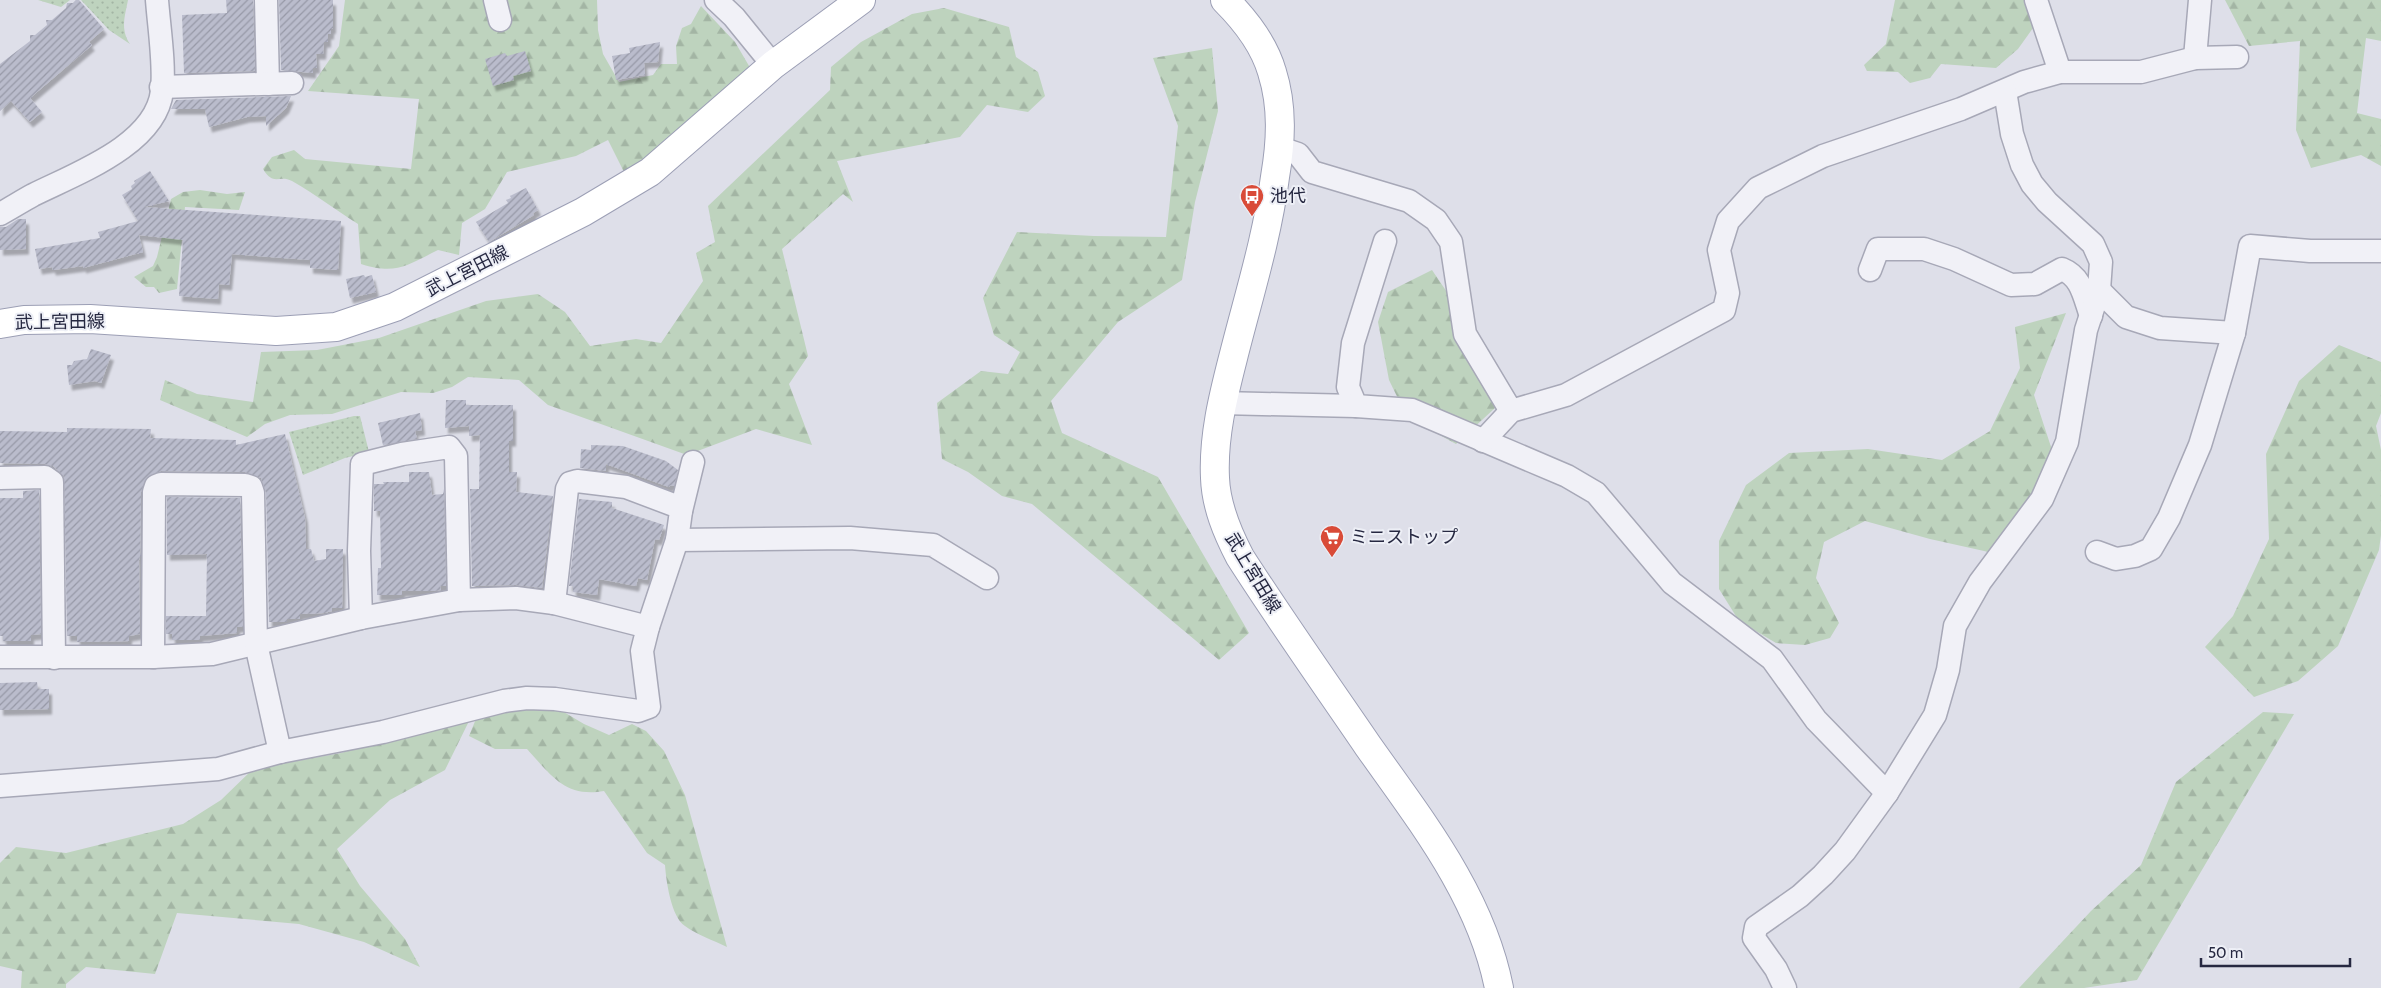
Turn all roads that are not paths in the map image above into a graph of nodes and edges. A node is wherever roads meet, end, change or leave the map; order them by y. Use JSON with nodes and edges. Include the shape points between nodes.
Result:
{"nodes":[{"id":1,"x":157,"y":0,"type":"edge"},
{"id":2,"x":716,"y":0,"type":"edge"},
{"id":3,"x":860,"y":0,"type":"edge"},
{"id":4,"x":1225,"y":0,"type":"edge"},
{"id":5,"x":2036,"y":0,"type":"edge"},
{"id":6,"x":2200,"y":0,"type":"edge"},
{"id":7,"x":271,"y":6,"type":"edge"},
{"id":8,"x":2237,"y":57,"type":"dead end"},
{"id":9,"x":2195,"y":58,"type":"junction"},
{"id":10,"x":773,"y":65,"type":"junction"},
{"id":11,"x":2060,"y":72,"type":"junction"},
{"id":12,"x":292,"y":83,"type":"dead end"},
{"id":13,"x":268,"y":84,"type":"junction"},
{"id":14,"x":161,"y":87,"type":"junction"},
{"id":15,"x":2005,"y":91,"type":"junction"},
{"id":16,"x":1280,"y":148,"type":"junction"},
{"id":17,"x":0,"y":214,"type":"edge"},
{"id":18,"x":1385,"y":241,"type":"dead end"},
{"id":19,"x":2381,"y":251,"type":"edge"},
{"id":20,"x":1870,"y":270,"type":"dead end"},
{"id":21,"x":2099,"y":290,"type":"junction"},
{"id":22,"x":2090,"y":316,"type":"junction"},
{"id":23,"x":0,"y":324,"type":"edge"},
{"id":24,"x":2234,"y":333,"type":"junction"},
{"id":25,"x":1221,"y":403,"type":"junction"},
{"id":26,"x":1356,"y":406,"type":"junction"},
{"id":27,"x":1511,"y":411,"type":"junction"},
{"id":28,"x":1483,"y":441,"type":"junction"},
{"id":29,"x":694,"y":462,"type":"dead end"},
{"id":30,"x":0,"y":478,"type":"edge"},
{"id":31,"x":682,"y":511,"type":"junction"},
{"id":32,"x":676,"y":540,"type":"junction"},
{"id":33,"x":2097,"y":552,"type":"dead end"},
{"id":34,"x":987,"y":578,"type":"dead end"},
{"id":35,"x":459,"y":600,"type":"junction"},
{"id":36,"x":554,"y":603,"type":"junction"},
{"id":37,"x":361,"y":618,"type":"junction"},
{"id":38,"x":648,"y":627,"type":"junction"},
{"id":39,"x":256,"y":644,"type":"junction"},
{"id":40,"x":0,"y":657,"type":"edge"},
{"id":41,"x":153,"y":657,"type":"junction"},
{"id":42,"x":54,"y":658,"type":"junction"},
{"id":43,"x":280,"y":752,"type":"junction"},
{"id":44,"x":0,"y":786,"type":"edge"},
{"id":45,"x":1887,"y":793,"type":"junction"},
{"id":46,"x":1499,"y":988,"type":"edge"},
{"id":47,"x":1785,"y":988,"type":"edge"}],
"edges":[{"from":1,"to":14,"type":"street"},
{"from":2,"to":10,"type":"street"},
{"from":3,"to":10,"type":"main road","name":"武上宮田線"},
{"from":4,"to":16,"type":"main road","name":"武上宮田線","via":[[1245,21],[1272,72],[1280,114]]},
{"from":5,"to":11,"type":"street"},
{"from":6,"to":9,"type":"street"},
{"from":7,"to":13,"type":"street"},
{"from":8,"to":9,"type":"street"},
{"from":9,"to":11,"type":"street","via":[[2141,72]]},
{"from":10,"to":23,"type":"main road","name":"武上宮田線","via":[[650,172],[583,212],[395,307],[336,327],[276,331],[90,319],[24,320]]},
{"from":11,"to":15,"type":"street"},
{"from":12,"to":13,"type":"street"},
{"from":13,"to":14,"type":"street"},
{"from":14,"to":17,"type":"street","via":[[154,115],[111,155]]},
{"from":15,"to":21,"type":"street","via":[[2012,134],[2022,165],[2047,202],[2093,244],[2101,262]]},
{"from":15,"to":27,"type":"street","via":[[1823,156],[1758,188],[1728,221],[1720,250],[1728,293],[1724,310],[1566,395]]},
{"from":16,"to":25,"type":"main road","name":"武上宮田線","via":[[1267,225]]},
{"from":16,"to":27,"type":"street","via":[[1298,154],[1312,172],[1409,201],[1436,220],[1450,242],[1465,334]]},
{"from":18,"to":26,"type":"street","via":[[1353,344],[1348,387]]},
{"from":19,"to":24,"type":"street","via":[[2310,251],[2250,246]]},
{"from":20,"to":22,"type":"street","via":[[1878,249],[1924,249],[2011,285],[2035,284],[2062,269],[2078,279]]},
{"from":21,"to":22,"type":"street"},
{"from":21,"to":24,"type":"street","via":[[2126,318],[2160,328]]},
{"from":22,"to":45,"type":"street","via":[[2067,442],[2042,499],[1980,582],[1955,626],[1936,715]]},
{"from":24,"to":33,"type":"street","via":[[2200,445],[2169,518],[2151,549],[2116,559]]},
{"from":25,"to":26,"type":"street"},
{"from":25,"to":46,"type":"main road","name":"武上宮田線","via":[[1215,479],[1217,499],[1230,538],[1274,609],[1434,840],[1482,927]]},
{"from":26,"to":28,"type":"street","via":[[1412,410]]},
{"from":27,"to":28,"type":"street"},
{"from":28,"to":45,"type":"street","via":[[1567,476],[1596,493],[1672,583],[1772,659],[1816,720]]},
{"from":29,"to":31,"type":"street"},
{"from":30,"to":42,"type":"street","via":[[45,477],[52,482]]},
{"from":31,"to":32,"type":"street"},
{"from":31,"to":36,"type":"street","via":[[626,487],[577,481],[570,484]]},
{"from":32,"to":34,"type":"street","via":[[850,538],[933,545]]},
{"from":32,"to":38,"type":"street"},
{"from":35,"to":36,"type":"street","via":[[516,598]]},
{"from":35,"to":37,"type":"street"},
{"from":35,"to":37,"type":"street","via":[[456,456],[449,447],[368,460],[362,464]]},
{"from":36,"to":38,"type":"street"},
{"from":37,"to":39,"type":"street"},
{"from":38,"to":43,"type":"street","via":[[642,651],[649,707],[638,711],[527,698]]},
{"from":39,"to":41,"type":"street","via":[[212,654]]},
{"from":39,"to":41,"type":"street","via":[[251,487],[161,484],[154,492]]},
{"from":39,"to":43,"type":"street"},
{"from":40,"to":42,"type":"street"},
{"from":41,"to":42,"type":"street"},
{"from":43,"to":44,"type":"street","via":[[218,769]]},
{"from":45,"to":47,"type":"street","via":[[1845,851],[1823,874],[1800,896],[1756,927],[1754,938]]}]}
